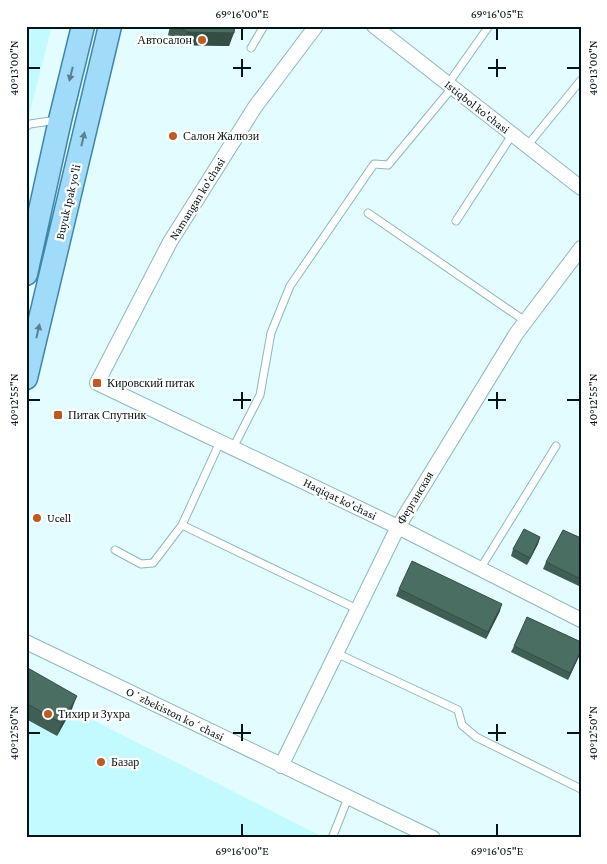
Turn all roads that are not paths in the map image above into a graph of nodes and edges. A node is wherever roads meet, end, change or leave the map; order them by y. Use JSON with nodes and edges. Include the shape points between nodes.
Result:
{"nodes":[{"id":1,"x":83,"y":26,"type":"edge"},
{"id":2,"x":110,"y":26,"type":"edge"},
{"id":3,"x":264,"y":26,"type":"edge"},
{"id":4,"x":316,"y":26,"type":"edge"},
{"id":5,"x":374,"y":26,"type":"edge"},
{"id":6,"x":489,"y":26,"type":"edge"},
{"id":7,"x":251,"y":48,"type":"dead end"},
{"id":8,"x":581,"y":80,"type":"edge"},
{"id":9,"x":450,"y":86,"type":"junction"},
{"id":10,"x":60,"y":120,"type":"junction"},
{"id":11,"x":26,"y":127,"type":"edge"},
{"id":12,"x":512,"y":135,"type":"junction"},
{"id":13,"x":527,"y":146,"type":"junction"},
{"id":14,"x":581,"y":188,"type":"edge"},
{"id":15,"x":368,"y":213,"type":"dead end"},
{"id":16,"x":456,"y":221,"type":"dead end"},
{"id":17,"x":581,"y":248,"type":"edge"},
{"id":18,"x":26,"y":274,"type":"edge"},
{"id":19,"x":526,"y":321,"type":"junction"},
{"id":20,"x":26,"y":378,"type":"edge"},
{"id":21,"x":97,"y":383,"type":"joint"},
{"id":22,"x":227,"y":445,"type":"junction"},
{"id":23,"x":556,"y":446,"type":"dead end"},
{"id":24,"x":182,"y":525,"type":"junction"},
{"id":25,"x":398,"y":527,"type":"junction"},
{"id":26,"x":115,"y":550,"type":"dead end"},
{"id":27,"x":480,"y":569,"type":"junction"},
{"id":28,"x":357,"y":609,"type":"junction"},
{"id":29,"x":581,"y":620,"type":"edge"},
{"id":30,"x":26,"y":642,"type":"edge"},
{"id":31,"x":336,"y":652,"type":"junction"},
{"id":32,"x":281,"y":766,"type":"junction"},
{"id":33,"x":581,"y":789,"type":"edge"},
{"id":34,"x":348,"y":798,"type":"junction"},
{"id":35,"x":425,"y":836,"type":"edge"},
{"id":36,"x":332,"y":838,"type":"edge"}],
"edges":[{"from":1,"to":10,"type":"main road","name":"Buyuk Ipak yo'li","one_way":true},
{"from":20,"to":2,"type":"main road","name":"Buyuk Ipak yo'li","one_way":true},
{"from":3,"to":7,"type":"lane"},
{"from":4,"to":21,"type":"street","name":"Namangan ko'chasi","via":[[254,107],[170,242]]},
{"from":5,"to":9,"type":"street","name":"Istiqbol ko'chasi"},
{"from":6,"to":9,"type":"lane"},
{"from":8,"to":13,"type":"lane"},
{"from":9,"to":12,"type":"street","name":"Istiqbol ko'chasi"},
{"from":9,"to":22,"type":"lane","via":[[388,165],[374,164],[290,286],[270,333],[260,394]]},
{"from":10,"to":11,"type":"lane"},
{"from":10,"to":18,"type":"main road","name":"Buyuk Ipak yo'li"},
{"from":12,"to":13,"type":"street","name":"Istiqbol ko'chasi"},
{"from":12,"to":16,"type":"lane"},
{"from":13,"to":14,"type":"street","name":"Istiqbol ko'chasi"},
{"from":15,"to":19,"type":"lane"},
{"from":17,"to":19,"type":"street","name":"Ферганская"},
{"from":19,"to":25,"type":"street","name":"Ферганская"},
{"from":21,"to":22,"type":"street","name":"Haqiqat ko'chasi"},
{"from":22,"to":24,"type":"lane"},
{"from":22,"to":25,"type":"street","name":"Haqiqat ko'chasi"},
{"from":23,"to":27,"type":"lane"},
{"from":24,"to":26,"type":"lane","via":[[153,564],[141,564]]},
{"from":24,"to":28,"type":"lane"},
{"from":25,"to":27,"type":"street","name":"Haqiqat ko'chasi"},
{"from":25,"to":28,"type":"street","name":"Ферганская"},
{"from":27,"to":29,"type":"street","name":"Haqiqat ko'chasi"},
{"from":28,"to":31,"type":"street","name":"Ферганская"},
{"from":30,"to":32,"type":"street","name":"Oʻzbekiston koʻchasi"},
{"from":31,"to":32,"type":"street","name":"Ферганская"},
{"from":31,"to":33,"type":"lane","via":[[458,710],[462,725],[476,737]]},
{"from":32,"to":34,"type":"street","name":"Oʻzbekiston koʻchasi"},
{"from":34,"to":35,"type":"street","name":"Oʻzbekiston koʻchasi"},
{"from":34,"to":36,"type":"lane"}]}
